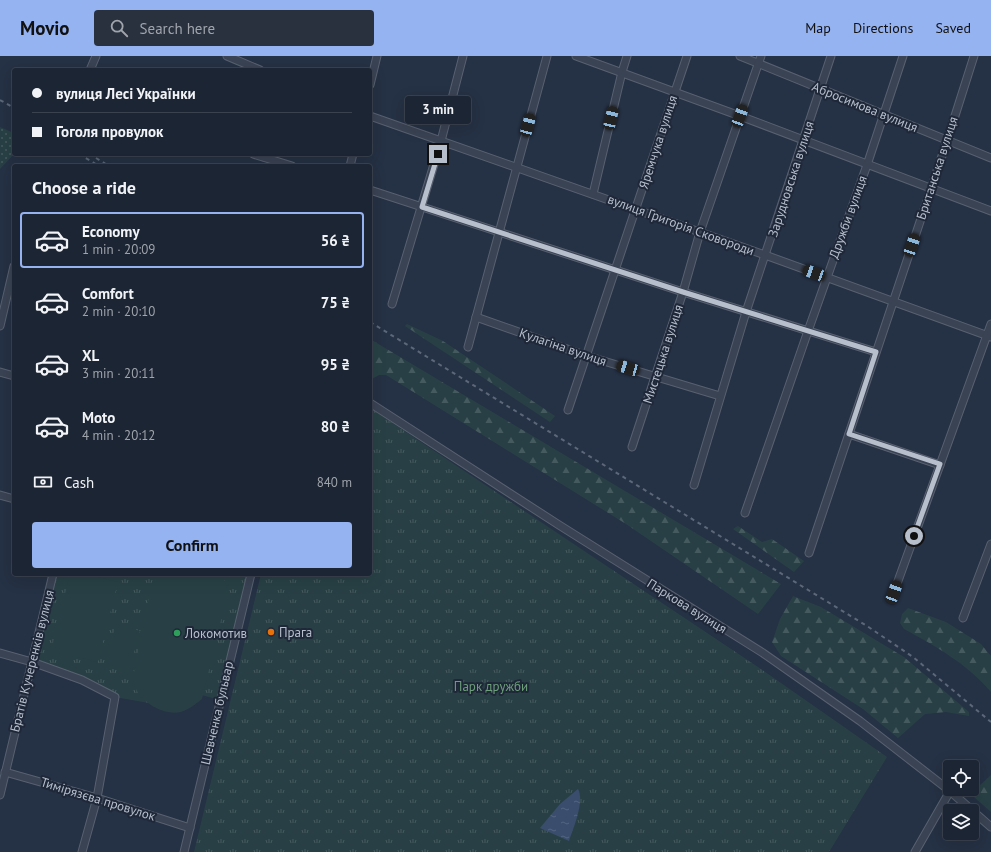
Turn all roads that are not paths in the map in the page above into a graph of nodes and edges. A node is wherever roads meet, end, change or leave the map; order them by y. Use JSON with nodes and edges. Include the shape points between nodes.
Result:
{"nodes":[{"id":1,"x":96,"y":56,"type":"edge"},
{"id":2,"x":227,"y":56,"type":"edge"},
{"id":3,"x":377,"y":56,"type":"edge"},
{"id":4,"x":463,"y":56,"type":"edge"},
{"id":5,"x":547,"y":56,"type":"edge"},
{"id":6,"x":576,"y":56,"type":"edge"},
{"id":7,"x":627,"y":56,"type":"edge"},
{"id":8,"x":687,"y":56,"type":"edge"},
{"id":9,"x":740,"y":56,"type":"edge"},
{"id":10,"x":832,"y":56,"type":"edge"},
{"id":11,"x":903,"y":56,"type":"edge"},
{"id":12,"x":974,"y":56,"type":"edge"},
{"id":13,"x":760,"y":60,"type":"edge"},
{"id":14,"x":91,"y":68,"type":"edge"},
{"id":15,"x":255,"y":68,"type":"edge"},
{"id":16,"x":622,"y":72,"type":"junction"},
{"id":17,"x":372,"y":77,"type":"edge"},
{"id":18,"x":821,"y":89,"type":"junction"},
{"id":19,"x":675,"y":92,"type":"junction"},
{"id":20,"x":884,"y":115,"type":"junction"},
{"id":21,"x":740,"y":116,"type":"junction"},
{"id":22,"x":372,"y":117,"type":"edge"},
{"id":23,"x":442,"y":141,"type":"junction"},
{"id":24,"x":804,"y":141,"type":"junction"},
{"id":25,"x":947,"y":141,"type":"junction"},
{"id":26,"x":260,"y":156,"type":"edge"},
{"id":27,"x":991,"y":158,"type":"edge"},
{"id":28,"x":286,"y":164,"type":"edge"},
{"id":29,"x":867,"y":165,"type":"junction"},
{"id":30,"x":518,"y":167,"type":"junction"},
{"id":31,"x":931,"y":188,"type":"junction"},
{"id":32,"x":372,"y":191,"type":"edge"},
{"id":33,"x":593,"y":194,"type":"junction"},
{"id":34,"x":422,"y":207,"type":"junction"},
{"id":35,"x":636,"y":209,"type":"junction"},
{"id":36,"x":991,"y":211,"type":"edge"},
{"id":37,"x":498,"y":232,"type":"junction"},
{"id":38,"x":700,"y":232,"type":"junction"},
{"id":39,"x":766,"y":255,"type":"junction"},
{"id":40,"x":615,"y":270,"type":"junction"},
{"id":41,"x":12,"y":275,"type":"edge"},
{"id":42,"x":826,"y":277,"type":"junction"},
{"id":43,"x":683,"y":292,"type":"junction"},
{"id":44,"x":893,"y":302,"type":"junction"},
{"id":45,"x":392,"y":304,"type":"dead end"},
{"id":46,"x":746,"y":312,"type":"junction"},
{"id":47,"x":476,"y":317,"type":"junction"},
{"id":48,"x":991,"y":324,"type":"edge"},
{"id":49,"x":0,"y":326,"type":"edge"},
{"id":50,"x":808,"y":331,"type":"junction"},
{"id":51,"x":989,"y":337,"type":"edge"},
{"id":52,"x":468,"y":347,"type":"dead end"},
{"id":53,"x":876,"y":352,"type":"junction"},
{"id":54,"x":587,"y":356,"type":"junction"},
{"id":55,"x":0,"y":372,"type":"edge"},
{"id":56,"x":12,"y":375,"type":"edge"},
{"id":57,"x":655,"y":376,"type":"junction"},
{"id":58,"x":720,"y":396,"type":"junction"},
{"id":59,"x":372,"y":404,"type":"edge"},
{"id":60,"x":568,"y":410,"type":"dead end"},
{"id":61,"x":849,"y":434,"type":"junction"},
{"id":62,"x":632,"y":447,"type":"dead end"},
{"id":63,"x":940,"y":464,"type":"junction"},
{"id":64,"x":694,"y":484,"type":"dead end"},
{"id":65,"x":0,"y":495,"type":"edge"},
{"id":66,"x":12,"y":499,"type":"edge"},
{"id":67,"x":745,"y":513,"type":"dead end"},
{"id":68,"x":991,"y":544,"type":"edge"},
{"id":69,"x":809,"y":553,"type":"dead end"},
{"id":70,"x":53,"y":576,"type":"edge"},
{"id":71,"x":251,"y":576,"type":"edge"},
{"id":72,"x":894,"y":592,"type":"dead end"},
{"id":73,"x":963,"y":618,"type":"dead end"},
{"id":74,"x":0,"y":653,"type":"edge"},
{"id":75,"x":32,"y":662,"type":"junction"},
{"id":76,"x":5,"y":772,"type":"junction"},
{"id":77,"x":943,"y":786,"type":"edge"},
{"id":78,"x":0,"y":795,"type":"edge"},
{"id":79,"x":947,"y":796,"type":"edge"},
{"id":80,"x":956,"y":796,"type":"edge"},
{"id":81,"x":97,"y":798,"type":"junction"},
{"id":82,"x":991,"y":827,"type":"edge"},
{"id":83,"x":190,"y":828,"type":"junction"},
{"id":84,"x":82,"y":852,"type":"edge"},
{"id":85,"x":184,"y":852,"type":"edge"},
{"id":86,"x":915,"y":852,"type":"edge"}],
"edges":[{"from":1,"to":14,"type":"street"},
{"from":2,"to":15,"type":"street"},
{"from":3,"to":17,"type":"street"},
{"from":4,"to":23,"type":"street"},
{"from":5,"to":30,"type":"street"},
{"from":6,"to":16,"type":"street"},
{"from":7,"to":16,"type":"street"},
{"from":8,"to":19,"type":"street","name":"Яремчука вулиця"},
{"from":9,"to":13,"type":"street","name":"Абросимова вулиця"},
{"from":10,"to":18,"type":"street","name":"Зарудновська вулиця"},
{"from":11,"to":20,"type":"street","name":"Дружби вулиця"},
{"from":12,"to":25,"type":"street","name":"Британська вулиця"},
{"from":13,"to":18,"type":"street","name":"Абросимова вулиця"},
{"from":13,"to":21,"type":"street","name":"Мистецька вулиця"},
{"from":16,"to":19,"type":"street"},
{"from":16,"to":33,"type":"street"},
{"from":18,"to":20,"type":"street","name":"Абросимова вулиця"},
{"from":18,"to":24,"type":"street","name":"Зарудновська вулиця"},
{"from":19,"to":21,"type":"street"},
{"from":19,"to":35,"type":"street","name":"Яремчука вулиця"},
{"from":20,"to":25,"type":"street","name":"Абросимова вулиця"},
{"from":20,"to":29,"type":"street","name":"Дружби вулиця"},
{"from":21,"to":24,"type":"street"},
{"from":21,"to":38,"type":"street","name":"Мистецька вулиця"},
{"from":22,"to":23,"type":"street","name":"вулиця Григорія Сковороди"},
{"from":23,"to":30,"type":"street","name":"вулиця Григорія Сковороди"},
{"from":23,"to":34,"type":"street"},
{"from":24,"to":29,"type":"street"},
{"from":24,"to":39,"type":"street","name":"Зарудновська вулиця"},
{"from":25,"to":27,"type":"street","name":"Абросимова вулиця"},
{"from":25,"to":31,"type":"street","name":"Британська вулиця"},
{"from":26,"to":28,"type":"street"},
{"from":29,"to":31,"type":"street"},
{"from":29,"to":42,"type":"street","name":"Дружби вулиця"},
{"from":30,"to":33,"type":"street","name":"вулиця Григорія Сковороди"},
{"from":30,"to":37,"type":"street"},
{"from":31,"to":36,"type":"street"},
{"from":31,"to":44,"type":"street","name":"Британська вулиця"},
{"from":32,"to":34,"type":"street"},
{"from":33,"to":35,"type":"street","name":"вулиця Григорія Сковороди"},
{"from":34,"to":37,"type":"street"},
{"from":34,"to":45,"type":"street"},
{"from":35,"to":38,"type":"street","name":"вулиця Григорія Сковороди"},
{"from":35,"to":40,"type":"street","name":"Яремчука вулиця"},
{"from":37,"to":40,"type":"street"},
{"from":37,"to":47,"type":"street"},
{"from":38,"to":39,"type":"street","name":"вулиця Григорія Сковороди"},
{"from":38,"to":43,"type":"street","name":"Мистецька вулиця"},
{"from":39,"to":42,"type":"street","name":"вулиця Григорія Сковороди"},
{"from":39,"to":46,"type":"street","name":"Зарудновська вулиця"},
{"from":40,"to":43,"type":"street"},
{"from":40,"to":54,"type":"street","name":"Яремчука вулиця"},
{"from":41,"to":49,"type":"street"},
{"from":42,"to":44,"type":"street","name":"вулиця Григорія Сковороди"},
{"from":42,"to":50,"type":"street","name":"Дружби вулиця"},
{"from":43,"to":46,"type":"street"},
{"from":43,"to":57,"type":"street","name":"Мистецька вулиця"},
{"from":44,"to":51,"type":"street","name":"вулиця Григорія Сковороди"},
{"from":44,"to":53,"type":"street","name":"Британська вулиця"},
{"from":46,"to":50,"type":"street"},
{"from":46,"to":58,"type":"street","name":"Зарудновська вулиця"},
{"from":47,"to":52,"type":"street"},
{"from":47,"to":54,"type":"street","name":"Кулагіна вулиця"},
{"from":48,"to":51,"type":"street"},
{"from":50,"to":53,"type":"street"},
{"from":50,"to":67,"type":"street","name":"Дружби вулиця"},
{"from":51,"to":63,"type":"street"},
{"from":53,"to":61,"type":"street","name":"Британська вулиця"},
{"from":54,"to":57,"type":"street","name":"Кулагіна вулиця"},
{"from":54,"to":60,"type":"street","name":"Яремчука вулиця"},
{"from":55,"to":56,"type":"street"},
{"from":57,"to":58,"type":"street","name":"Кулагіна вулиця"},
{"from":57,"to":62,"type":"street","name":"Мистецька вулиця"},
{"from":58,"to":64,"type":"street","name":"Зарудновська вулиця"},
{"from":59,"to":77,"type":"street","name":"Паркова вулиця","via":[[763,653],[860,721]]},
{"from":61,"to":63,"type":"street"},
{"from":61,"to":69,"type":"street","name":"Британська вулиця"},
{"from":63,"to":72,"type":"street"},
{"from":65,"to":66,"type":"street"},
{"from":68,"to":73,"type":"street"},
{"from":70,"to":75,"type":"street","name":"Братів Кучеренків вулиця"},
{"from":71,"to":83,"type":"street","name":"Шевченка бульвар"},
{"from":74,"to":75,"type":"street"},
{"from":75,"to":76,"type":"street","name":"Братів Кучеренків вулиця"},
{"from":75,"to":81,"type":"street","via":[[82,680],[116,697]]},
{"from":76,"to":78,"type":"street","name":"Братів Кучеренків вулиця"},
{"from":76,"to":81,"type":"street","name":"Тимірязєва провулок"},
{"from":79,"to":86,"type":"street"},
{"from":80,"to":82,"type":"street","name":"Паркова вулиця"},
{"from":81,"to":83,"type":"street","name":"Тимірязєва провулок"},
{"from":81,"to":84,"type":"street"},
{"from":83,"to":85,"type":"street","name":"Шевченка бульвар"}]}
